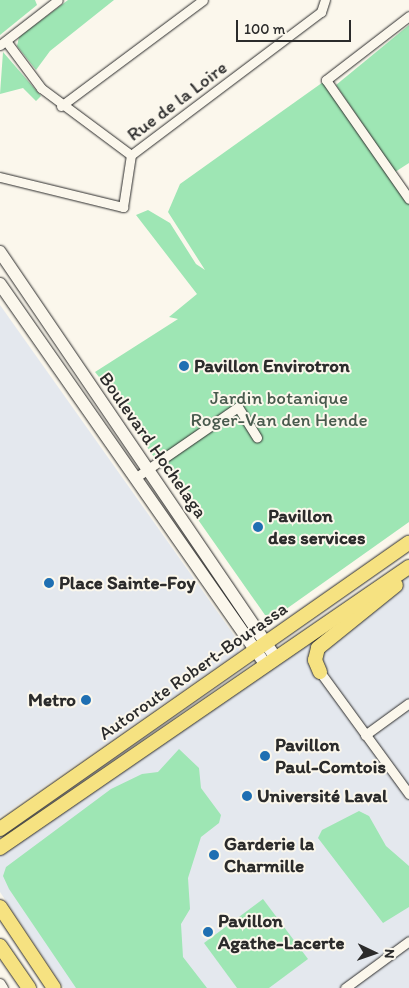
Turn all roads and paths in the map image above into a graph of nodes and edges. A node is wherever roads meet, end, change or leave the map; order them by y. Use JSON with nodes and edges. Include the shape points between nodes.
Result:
{"nodes":[{"id":1,"x":58,"y":0,"type":"edge"},
{"id":2,"x":203,"y":0,"type":"edge"},
{"id":3,"x":325,"y":0,"type":"edge"},
{"id":4,"x":45,"y":3,"type":"edge"},
{"id":5,"x":409,"y":16,"type":"edge"},
{"id":6,"x":3,"y":43,"type":"edge"},
{"id":7,"x":61,"y":106,"type":"junction"},
{"id":8,"x":131,"y":156,"type":"junction"},
{"id":9,"x":0,"y":176,"type":"edge"},
{"id":10,"x":409,"y":199,"type":"edge"},
{"id":11,"x":0,"y":252,"type":"edge"},
{"id":12,"x":0,"y":284,"type":"edge"},
{"id":13,"x":257,"y":436,"type":"dead end"},
{"id":14,"x":147,"y":469,"type":"junction"},
{"id":15,"x":135,"y":478,"type":"junction"},
{"id":16,"x":409,"y":543,"type":"edge"},
{"id":17,"x":409,"y":567,"type":"edge"},
{"id":18,"x":409,"y":575,"type":"edge"},
{"id":19,"x":260,"y":646,"type":"junction"},
{"id":20,"x":271,"y":661,"type":"junction"},
{"id":21,"x":320,"y":672,"type":"joint"},
{"id":22,"x":409,"y":703,"type":"edge"},
{"id":23,"x":365,"y":735,"type":"junction"},
{"id":24,"x":409,"y":794,"type":"edge"},
{"id":25,"x":0,"y":829,"type":"edge"},
{"id":26,"x":0,"y":848,"type":"edge"},
{"id":27,"x":0,"y":907,"type":"edge"},
{"id":28,"x":409,"y":941,"type":"edge"},
{"id":29,"x":0,"y":946,"type":"edge"},
{"id":30,"x":0,"y":983,"type":"edge"},
{"id":31,"x":4,"y":988,"type":"edge"},
{"id":32,"x":29,"y":988,"type":"edge"},
{"id":33,"x":54,"y":988,"type":"edge"},
{"id":34,"x":345,"y":988,"type":"edge"}],
"edges":[{"from":1,"to":4,"type":"street"},
{"from":2,"to":7,"type":"street"},
{"from":3,"to":8,"type":"street","name":"Rue de la Loire","via":[[320,12]]},
{"from":4,"to":6,"type":"street"},
{"from":5,"to":10,"type":"street","via":[[326,80]]},
{"from":6,"to":7,"type":"street","via":[[41,88]]},
{"from":7,"to":8,"type":"street"},
{"from":8,"to":9,"type":"street","name":"Rue de la Loire","via":[[123,207]]},
{"from":11,"to":14,"type":"main road","name":"Boulevard Hochelaga"},
{"from":12,"to":15,"type":"main road","name":"Boulevard Hochelaga"},
{"from":13,"to":14,"type":"street","via":[[238,407]]},
{"from":14,"to":15,"type":"street"},
{"from":14,"to":19,"type":"main road","name":"Boulevard Hochelaga"},
{"from":15,"to":19,"type":"main road","name":"Boulevard Hochelaga"},
{"from":16,"to":19,"type":"main road","name":"Autoroute Robert-Bourassa"},
{"from":17,"to":20,"type":"main road","name":"Autoroute Robert-Bourassa"},
{"from":18,"to":21,"type":"main road","via":[[318,648],[315,660]]},
{"from":19,"to":20,"type":"main road","name":"Boulevard Hochelaga"},
{"from":19,"to":25,"type":"main road","name":"Autoroute Robert-Bourassa"},
{"from":20,"to":26,"type":"main road","name":"Autoroute Robert-Bourassa"},
{"from":21,"to":23,"type":"street"},
{"from":22,"to":23,"type":"street"},
{"from":23,"to":24,"type":"street"},
{"from":27,"to":33,"type":"main road"},
{"from":28,"to":34,"type":"street"},
{"from":29,"to":32,"type":"main road"},
{"from":30,"to":31,"type":"street"}]}
